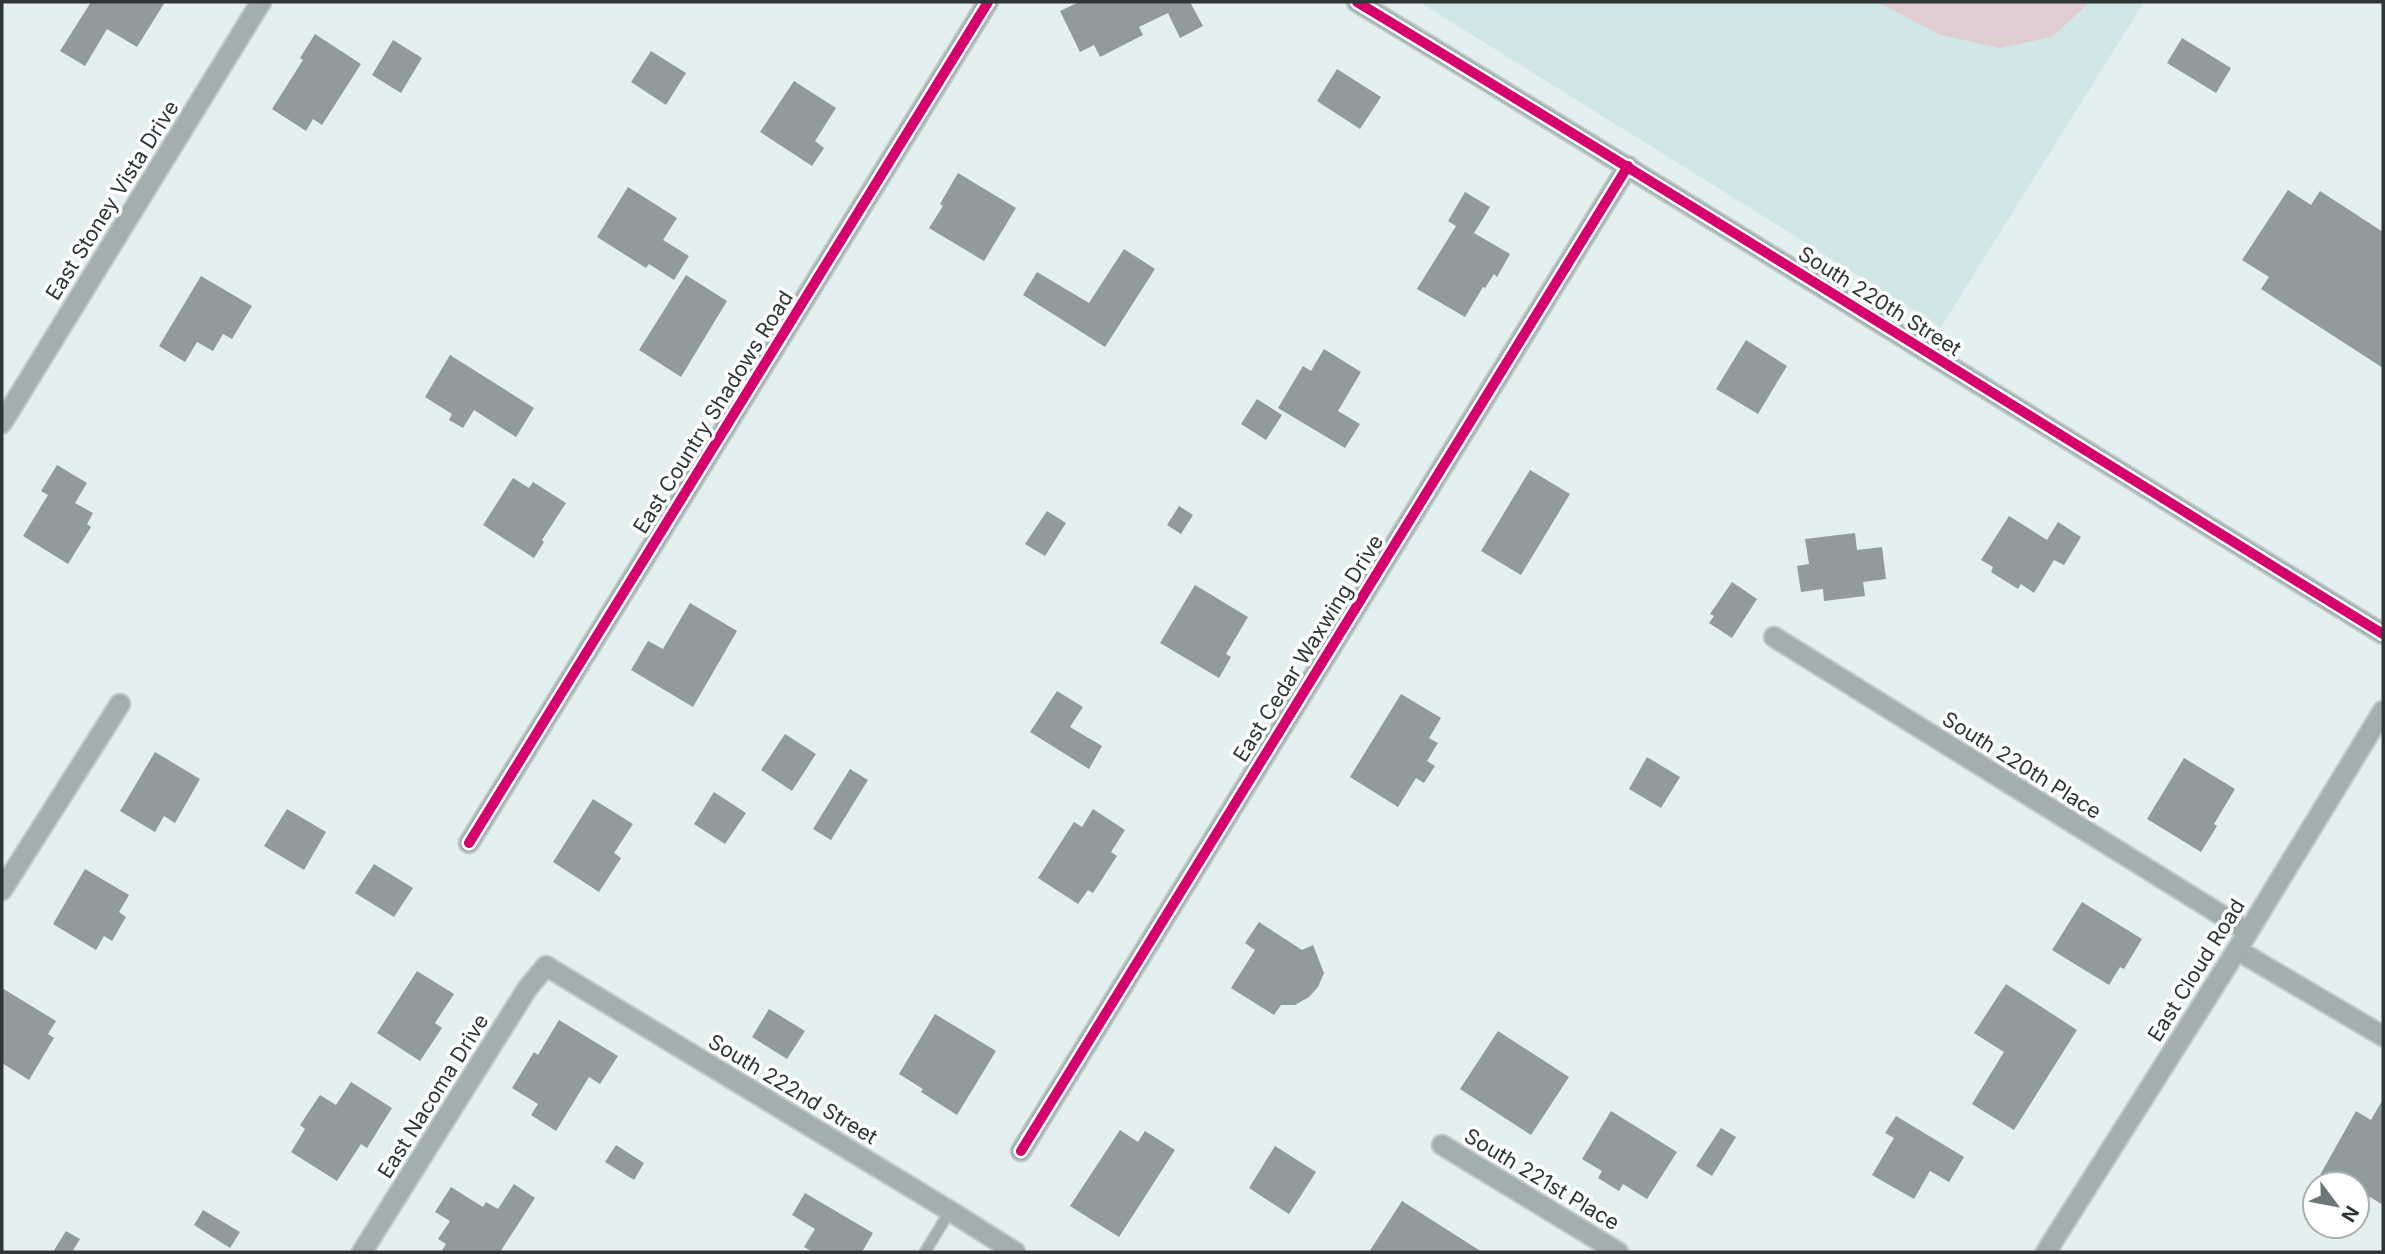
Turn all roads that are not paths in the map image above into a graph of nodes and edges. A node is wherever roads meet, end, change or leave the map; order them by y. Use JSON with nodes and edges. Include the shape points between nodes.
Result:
{"nodes":[{"id":1,"x":261,"y":2,"type":"edge"},
{"id":2,"x":988,"y":2,"type":"edge"},
{"id":3,"x":1357,"y":2,"type":"edge"},
{"id":4,"x":1628,"y":166,"type":"junction"},
{"id":5,"x":2,"y":423,"type":"edge"},
{"id":6,"x":2383,"y":634,"type":"edge"},
{"id":7,"x":1774,"y":637,"type":"dead end"},
{"id":8,"x":120,"y":705,"type":"dead end"},
{"id":9,"x":2383,"y":711,"type":"edge"},
{"id":10,"x":469,"y":844,"type":"dead end"},
{"id":11,"x":2,"y":890,"type":"edge"},
{"id":12,"x":2247,"y":931,"type":"junction"},
{"id":13,"x":2237,"y":950,"type":"junction"},
{"id":14,"x":546,"y":967,"type":"joint"},
{"id":15,"x":2383,"y":1036,"type":"edge"},
{"id":16,"x":1442,"y":1145,"type":"dead end"},
{"id":17,"x":1021,"y":1151,"type":"dead end"},
{"id":18,"x":950,"y":1211,"type":"junction"},
{"id":19,"x":362,"y":1252,"type":"edge"},
{"id":20,"x":925,"y":1252,"type":"edge"},
{"id":21,"x":1015,"y":1252,"type":"edge"},
{"id":22,"x":1618,"y":1252,"type":"edge"},
{"id":23,"x":2046,"y":1252,"type":"edge"}],
"edges":[{"from":1,"to":5,"type":"street","name":"East Stoney Vista Drive"},
{"from":2,"to":10,"type":"street","name":"East Country Shadows Road"},
{"from":3,"to":4,"type":"street","name":"South 220th Street"},
{"from":4,"to":6,"type":"street","name":"South 220th Street"},
{"from":4,"to":17,"type":"street","name":"East Cedar Waxwing Drive"},
{"from":7,"to":12,"type":"street","name":"South 220th Place"},
{"from":8,"to":11,"type":"street"},
{"from":9,"to":12,"type":"street","name":"East Cloud Road"},
{"from":12,"to":13,"type":"street","name":"East Cloud Road"},
{"from":13,"to":15,"type":"street"},
{"from":13,"to":23,"type":"street","name":"East Cloud Road"},
{"from":14,"to":18,"type":"street","name":"South 222nd Street"},
{"from":14,"to":19,"type":"street","name":"East Nacoma Drive","via":[[527,989]]},
{"from":16,"to":22,"type":"street","name":"South 221st Place"},
{"from":18,"to":20,"type":"lane"},
{"from":18,"to":21,"type":"street","name":"South 222nd Street"}]}
